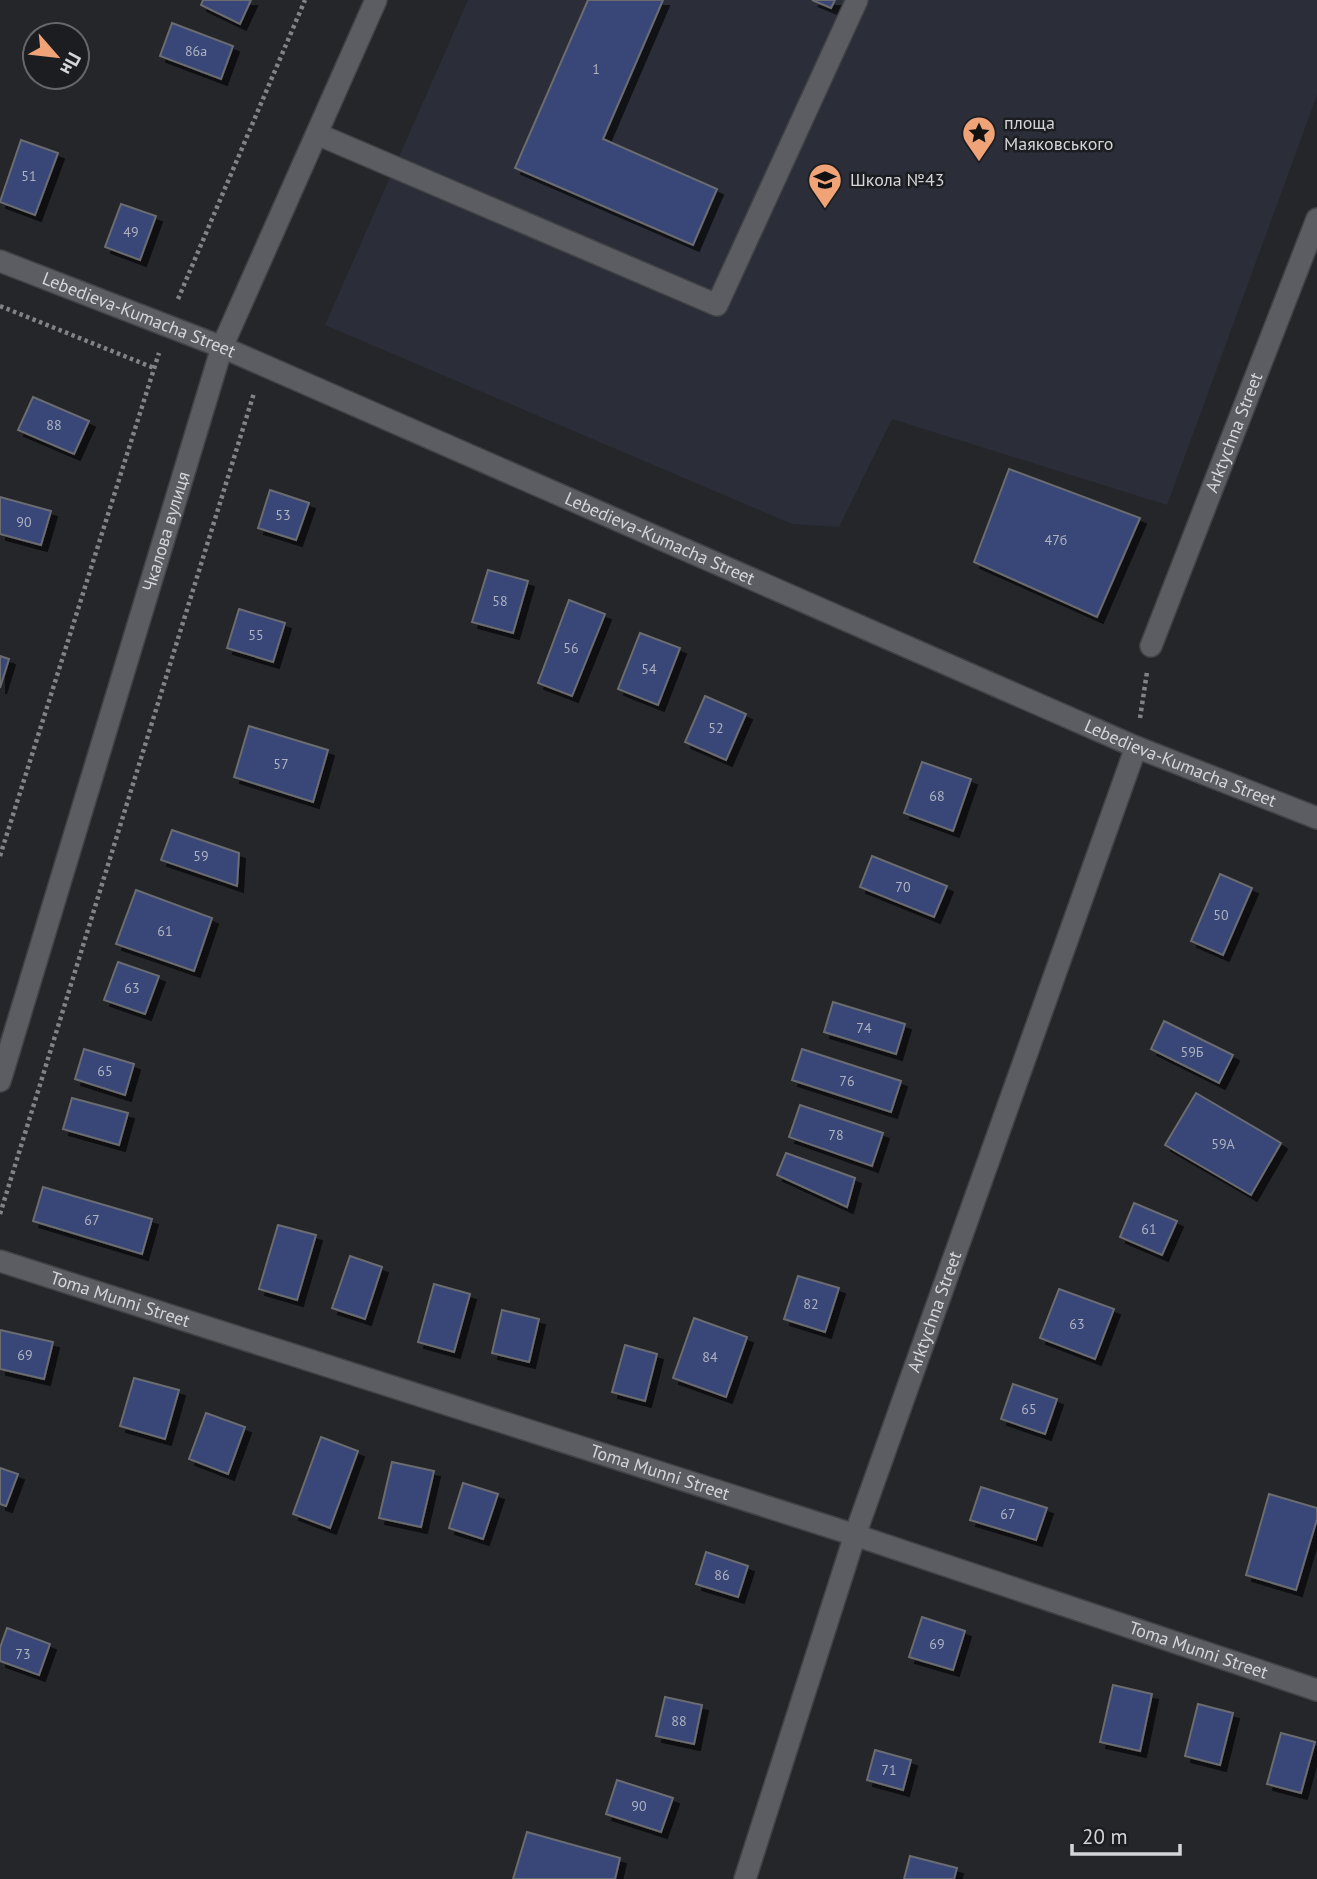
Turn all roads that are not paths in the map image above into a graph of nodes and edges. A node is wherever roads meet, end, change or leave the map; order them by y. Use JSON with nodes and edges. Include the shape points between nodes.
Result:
{"nodes":[{"id":1,"x":376,"y":0,"type":"edge"},
{"id":2,"x":857,"y":0,"type":"edge"},
{"id":3,"x":317,"y":134,"type":"junction"},
{"id":4,"x":1317,"y":219,"type":"edge"},
{"id":5,"x":0,"y":261,"type":"edge"},
{"id":6,"x":222,"y":348,"type":"junction"},
{"id":7,"x":1151,"y":646,"type":"road end"},
{"id":8,"x":1136,"y":747,"type":"junction"},
{"id":9,"x":1317,"y":818,"type":"edge"},
{"id":10,"x":0,"y":1081,"type":"edge"},
{"id":11,"x":0,"y":1261,"type":"edge"},
{"id":12,"x":855,"y":1535,"type":"junction"},
{"id":13,"x":1317,"y":1690,"type":"edge"},
{"id":14,"x":745,"y":1879,"type":"edge"}],
"edges":[{"from":1,"to":3,"type":"street","name":"Чкалова вулиця"},
{"from":2,"to":3,"type":"street","via":[[717,305]]},
{"from":3,"to":6,"type":"street","name":"Чкалова вулиця"},
{"from":4,"to":7,"type":"street","name":"Arktychna Street"},
{"from":5,"to":6,"type":"street","name":"Lebedieva-Kumacha Street"},
{"from":6,"to":8,"type":"street","name":"Lebedieva-Kumacha Street"},
{"from":6,"to":10,"type":"street","name":"Чкалова вулиця"},
{"from":8,"to":9,"type":"street","name":"Lebedieva-Kumacha Street"},
{"from":8,"to":12,"type":"street","name":"Arktychna Street"},
{"from":11,"to":12,"type":"street","name":"Toma Munni Street"},
{"from":12,"to":13,"type":"street","name":"Toma Munni Street"},
{"from":12,"to":14,"type":"street","name":"Arktychna Street"}]}
